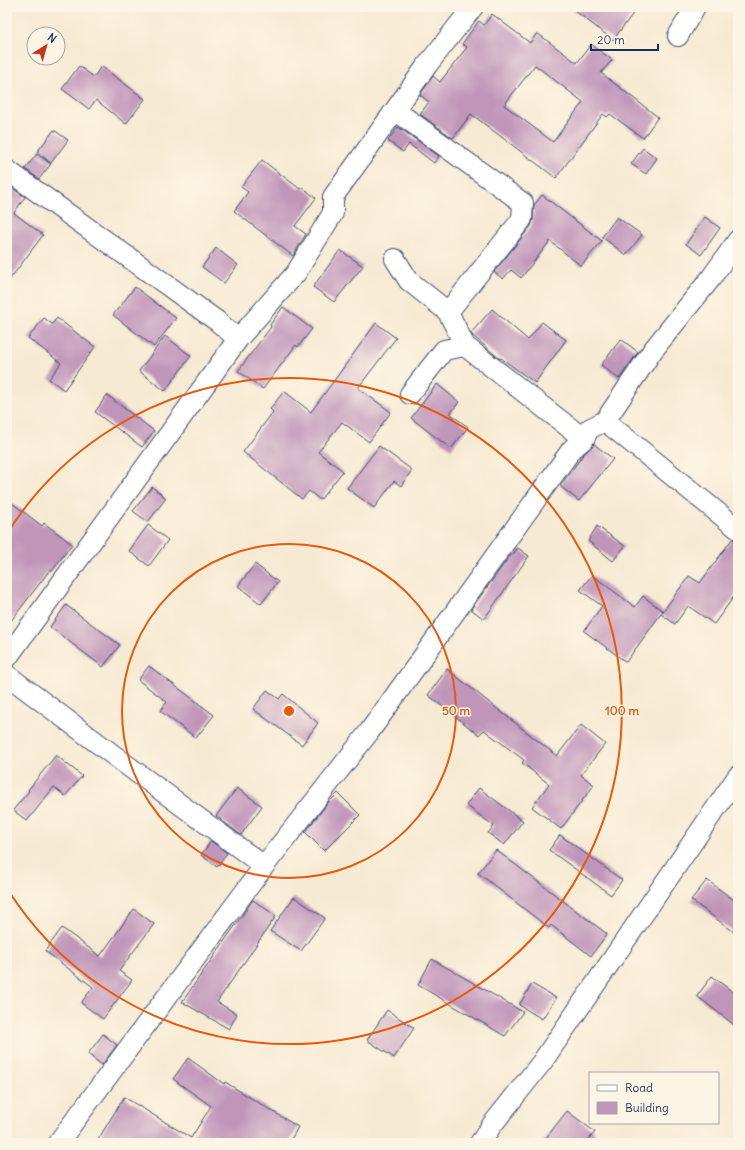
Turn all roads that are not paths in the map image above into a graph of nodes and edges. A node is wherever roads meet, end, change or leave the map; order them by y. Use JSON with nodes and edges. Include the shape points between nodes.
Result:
{"nodes":[{"id":1,"x":473,"y":7,"type":"edge"},
{"id":2,"x":695,"y":7,"type":"edge"},
{"id":3,"x":678,"y":36,"type":"dead end"},
{"id":4,"x":396,"y":111,"type":"junction"},
{"id":5,"x":7,"y":170,"type":"edge"},
{"id":6,"x":738,"y":240,"type":"edge"},
{"id":7,"x":395,"y":259,"type":"dead end"},
{"id":8,"x":448,"y":312,"type":"junction"},
{"id":9,"x":238,"y":339,"type":"junction"},
{"id":10,"x":465,"y":346,"type":"junction"},
{"id":11,"x":410,"y":394,"type":"dead end"},
{"id":12,"x":605,"y":421,"type":"junction"},
{"id":13,"x":584,"y":439,"type":"junction"},
{"id":14,"x":738,"y":529,"type":"edge"},
{"id":15,"x":7,"y":658,"type":"edge"},
{"id":16,"x":7,"y":675,"type":"edge"},
{"id":17,"x":738,"y":776,"type":"edge"},
{"id":18,"x":264,"y":866,"type":"junction"},
{"id":19,"x":58,"y":1143,"type":"edge"},
{"id":20,"x":480,"y":1143,"type":"edge"}],
"edges":[{"from":1,"to":4,"type":"street","via":[[428,64]]},
{"from":2,"to":3,"type":"street"},
{"from":4,"to":8,"type":"street","via":[[523,203],[522,219]]},
{"from":4,"to":9,"type":"street","via":[[333,197],[333,213],[296,273]]},
{"from":5,"to":9,"type":"street","via":[[217,321]]},
{"from":6,"to":12,"type":"street","via":[[653,350]]},
{"from":7,"to":8,"type":"street","via":[[409,281]]},
{"from":8,"to":10,"type":"street"},
{"from":9,"to":15,"type":"street"},
{"from":10,"to":11,"type":"street","via":[[444,350]]},
{"from":10,"to":13,"type":"street"},
{"from":12,"to":13,"type":"street","via":[[589,429]]},
{"from":12,"to":14,"type":"street"},
{"from":13,"to":18,"type":"street","via":[[572,449],[369,732]]},
{"from":16,"to":18,"type":"street"},
{"from":17,"to":20,"type":"street","via":[[542,1062]]},
{"from":18,"to":19,"type":"street"}]}
